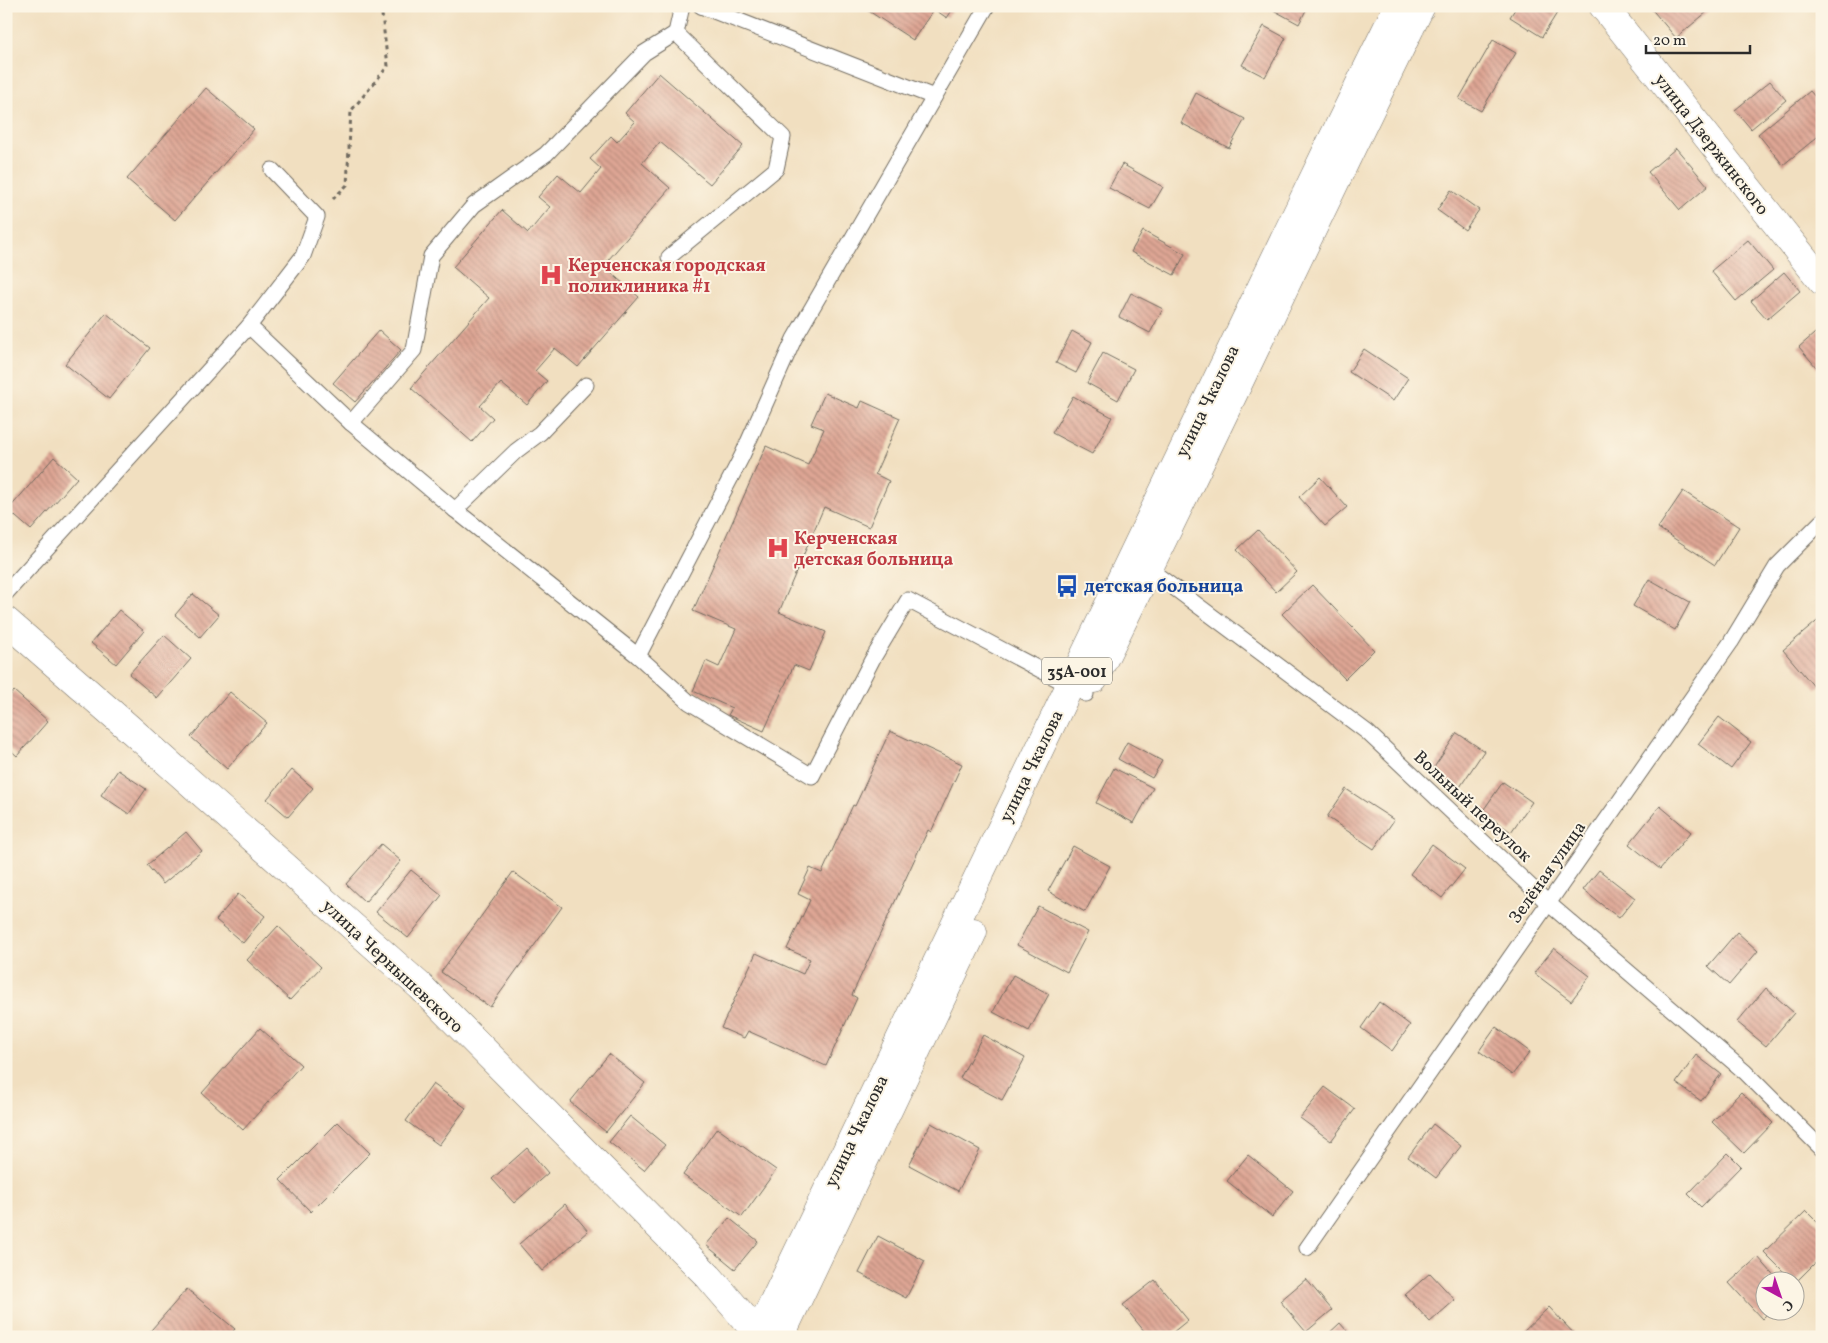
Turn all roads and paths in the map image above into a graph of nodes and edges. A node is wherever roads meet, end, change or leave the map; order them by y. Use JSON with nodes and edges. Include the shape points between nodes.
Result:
{"nodes":[{"id":1,"x":381,"y":6,"type":"edge"},
{"id":2,"x":682,"y":6,"type":"edge"},
{"id":3,"x":700,"y":6,"type":"edge"},
{"id":4,"x":987,"y":6,"type":"edge"},
{"id":5,"x":1398,"y":6,"type":"edge"},
{"id":6,"x":1422,"y":6,"type":"edge"},
{"id":7,"x":1603,"y":6,"type":"edge"},
{"id":8,"x":676,"y":33,"type":"junction"},
{"id":9,"x":934,"y":97,"type":"junction"},
{"id":10,"x":272,"y":170,"type":"dead end"},
{"id":11,"x":347,"y":185,"type":"dead end"},
{"id":12,"x":669,"y":257,"type":"dead end"},
{"id":13,"x":1822,"y":281,"type":"edge"},
{"id":14,"x":249,"y":326,"type":"junction"},
{"id":15,"x":586,"y":385,"type":"dead end"},
{"id":16,"x":351,"y":423,"type":"junction"},
{"id":17,"x":455,"y":510,"type":"junction"},
{"id":18,"x":1822,"y":521,"type":"edge"},
{"id":19,"x":1140,"y":565,"type":"junction"},
{"id":20,"x":6,"y":593,"type":"edge"},
{"id":21,"x":6,"y":621,"type":"edge"},
{"id":22,"x":638,"y":656,"type":"junction"},
{"id":23,"x":1078,"y":690,"type":"junction"},
{"id":24,"x":1548,"y":904,"type":"junction"},
{"id":25,"x":1822,"y":1149,"type":"edge"},
{"id":26,"x":1307,"y":1248,"type":"dead end"},
{"id":27,"x":764,"y":1336,"type":"edge"}],
"edges":[{"from":1,"to":11,"type":"path","via":[[388,66],[351,112]]},
{"from":2,"to":8,"type":"lane"},
{"from":3,"to":9,"type":"lane"},
{"from":4,"to":9,"type":"lane"},
{"from":5,"to":19,"type":"main road","name":"улица Чкалова","number":"35А-001","via":[[1333,138]]},
{"from":6,"to":19,"type":"main road","name":"улица Чкалова","number":"35А-001"},
{"from":7,"to":13,"type":"main road","name":"улица Дзержинского"},
{"from":8,"to":12,"type":"lane","via":[[783,137],[776,169]]},
{"from":8,"to":16,"type":"lane","via":[[644,54],[546,154],[474,205],[431,256],[414,350]]},
{"from":9,"to":22,"type":"lane","via":[[794,339],[742,456]]},
{"from":10,"to":14,"type":"lane","via":[[316,217],[303,256]]},
{"from":14,"to":16,"type":"lane"},
{"from":14,"to":20,"type":"lane"},
{"from":15,"to":17,"type":"lane","via":[[540,433],[516,451]]},
{"from":16,"to":17,"type":"lane"},
{"from":17,"to":22,"type":"lane"},
{"from":18,"to":24,"type":"lane","name":"Зелёная улица","via":[[1777,566],[1731,642]]},
{"from":19,"to":23,"type":"main road","name":"улица Чкалова","number":"35А-001"},
{"from":19,"to":24,"type":"lane","name":"Вольный переулок","via":[[1367,732]]},
{"from":21,"to":27,"type":"main road","name":"улица Чернышевского","via":[[421,988]]},
{"from":22,"to":23,"type":"lane","via":[[689,702],[812,776],[872,660],[908,600]]},
{"from":23,"to":27,"type":"main road","name":"улица Чкалова","number":"35А-001"},
{"from":24,"to":25,"type":"lane","name":"Вольный переулок","via":[[1745,1072]]},
{"from":24,"to":26,"type":"lane","name":"Зелёная улица"}]}
